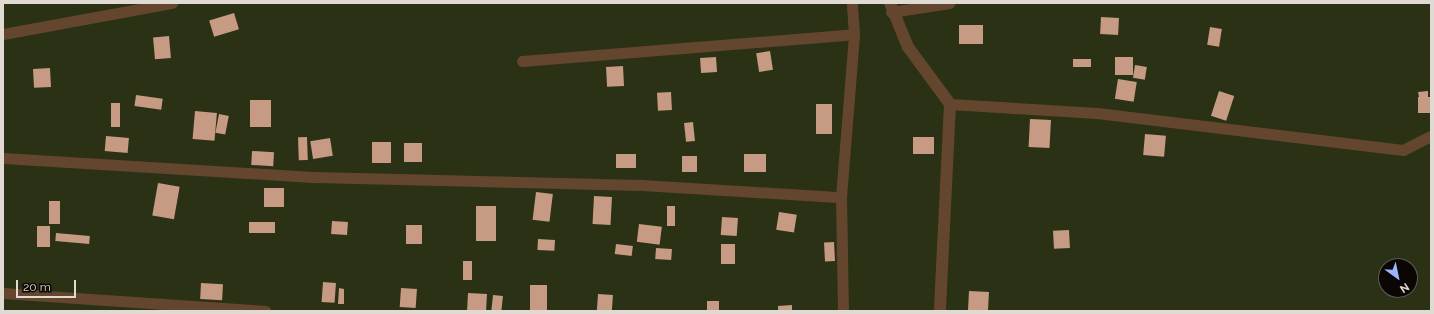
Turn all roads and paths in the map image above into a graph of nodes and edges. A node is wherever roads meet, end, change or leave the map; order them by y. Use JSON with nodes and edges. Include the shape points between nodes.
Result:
{"nodes":[{"id":1,"x":172,"y":3,"type":"edge"},
{"id":2,"x":852,"y":3,"type":"edge"},
{"id":3,"x":949,"y":3,"type":"edge"},
{"id":4,"x":891,"y":8,"type":"edge"},
{"id":5,"x":3,"y":34,"type":"edge"},
{"id":6,"x":854,"y":34,"type":"junction"},
{"id":7,"x":522,"y":61,"type":"dead end"},
{"id":8,"x":950,"y":104,"type":"junction"},
{"id":9,"x":1431,"y":136,"type":"edge"},
{"id":10,"x":3,"y":158,"type":"edge"},
{"id":11,"x":841,"y":197,"type":"junction"},
{"id":12,"x":3,"y":293,"type":"edge"},
{"id":13,"x":265,"y":311,"type":"edge"},
{"id":14,"x":843,"y":311,"type":"edge"},
{"id":15,"x":940,"y":311,"type":"edge"}],
"edges":[{"from":1,"to":5,"type":"lane"},
{"from":2,"to":6,"type":"lane"},
{"from":3,"to":4,"type":"lane"},
{"from":4,"to":8,"type":"street","via":[[908,47]]},
{"from":6,"to":7,"type":"lane"},
{"from":6,"to":11,"type":"lane"},
{"from":8,"to":9,"type":"lane","via":[[1097,114],[1403,150]]},
{"from":8,"to":15,"type":"street"},
{"from":10,"to":11,"type":"lane","via":[[316,177],[642,185]]},
{"from":11,"to":14,"type":"lane"},
{"from":12,"to":13,"type":"lane"}]}
